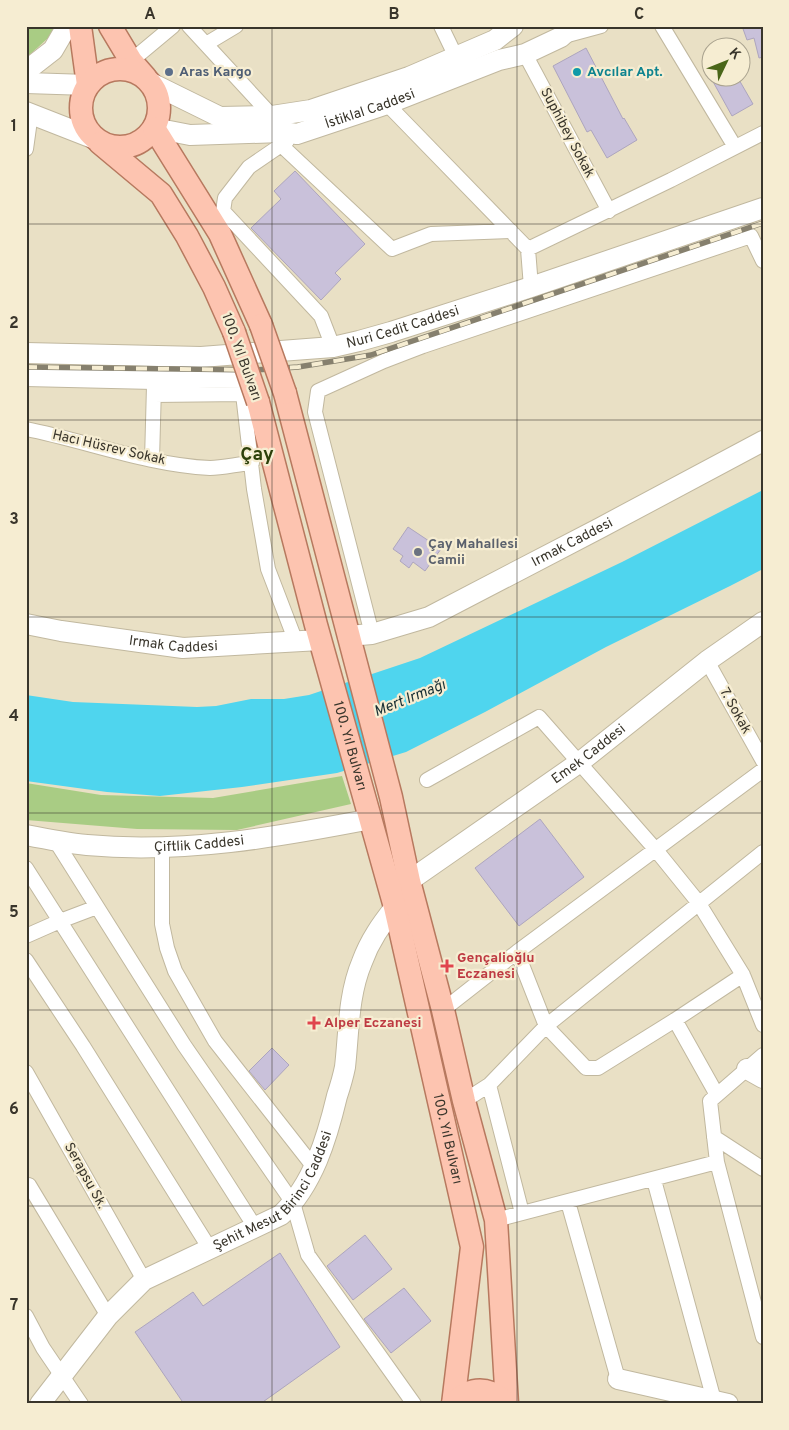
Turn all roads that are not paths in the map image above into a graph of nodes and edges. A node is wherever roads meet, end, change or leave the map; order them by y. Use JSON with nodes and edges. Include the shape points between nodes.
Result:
{"nodes":[{"id":1,"x":67,"y":26,"type":"edge"},
{"id":2,"x":80,"y":26,"type":"edge"},
{"id":3,"x":110,"y":26,"type":"edge"},
{"id":4,"x":173,"y":26,"type":"edge"},
{"id":5,"x":189,"y":26,"type":"edge"},
{"id":6,"x":236,"y":26,"type":"edge"},
{"id":7,"x":441,"y":26,"type":"edge"},
{"id":8,"x":513,"y":26,"type":"edge"},
{"id":9,"x":600,"y":26,"type":"edge"},
{"id":10,"x":662,"y":26,"type":"edge"},
{"id":11,"x":567,"y":32,"type":"edge"},
{"id":12,"x":206,"y":44,"type":"junction"},
{"id":13,"x":524,"y":54,"type":"junction"},
{"id":14,"x":456,"y":57,"type":"junction"},
{"id":15,"x":131,"y":61,"type":"junction"},
{"id":16,"x":26,"y":71,"type":"edge"},
{"id":17,"x":26,"y":82,"type":"edge"},
{"id":18,"x":149,"y":82,"type":"junction"},
{"id":19,"x":88,"y":85,"type":"junction"},
{"id":20,"x":388,"y":104,"type":"junction"},
{"id":21,"x":29,"y":112,"type":"edge"},
{"id":22,"x":272,"y":116,"type":"junction"},
{"id":23,"x":154,"y":128,"type":"junction"},
{"id":24,"x":763,"y":133,"type":"edge"},
{"id":25,"x":95,"y":139,"type":"junction"},
{"id":26,"x":289,"y":140,"type":"junction"},
{"id":27,"x":735,"y":147,"type":"junction"},
{"id":28,"x":26,"y":149,"type":"edge"},
{"id":29,"x":763,"y":208,"type":"edge"},
{"id":30,"x":223,"y":210,"type":"junction"},
{"id":31,"x":609,"y":211,"type":"junction"},
{"id":32,"x":511,"y":231,"type":"junction"},
{"id":33,"x":220,"y":234,"type":"junction"},
{"id":34,"x":528,"y":249,"type":"junction"},
{"id":35,"x":763,"y":261,"type":"edge"},
{"id":36,"x":531,"y":287,"type":"junction"},
{"id":37,"x":333,"y":347,"type":"junction"},
{"id":38,"x":26,"y":353,"type":"edge"},
{"id":39,"x":26,"y":376,"type":"edge"},
{"id":40,"x":242,"y":377,"type":"dead end"},
{"id":41,"x":154,"y":387,"type":"junction"},
{"id":42,"x":26,"y":429,"type":"edge"},
{"id":43,"x":763,"y":441,"type":"edge"},
{"id":44,"x":152,"y":460,"type":"junction"},
{"id":45,"x":252,"y":463,"type":"junction"},
{"id":46,"x":763,"y":622,"type":"edge"},
{"id":47,"x":26,"y":624,"type":"edge"},
{"id":48,"x":372,"y":634,"type":"junction"},
{"id":49,"x":348,"y":636,"type":"junction"},
{"id":50,"x":320,"y":640,"type":"junction"},
{"id":51,"x":296,"y":642,"type":"junction"},
{"id":52,"x":707,"y":661,"type":"junction"},
{"id":53,"x":763,"y":761,"type":"edge"},
{"id":54,"x":580,"y":762,"type":"junction"},
{"id":55,"x":763,"y":770,"type":"edge"},
{"id":56,"x":427,"y":780,"type":"dead end"},
{"id":57,"x":371,"y":819,"type":"junction"},
{"id":58,"x":26,"y":836,"type":"edge"},
{"id":59,"x":55,"y":840,"type":"junction"},
{"id":60,"x":162,"y":847,"type":"junction"},
{"id":61,"x":656,"y":850,"type":"junction"},
{"id":62,"x":763,"y":852,"type":"edge"},
{"id":63,"x":26,"y":868,"type":"edge"},
{"id":64,"x":409,"y":881,"type":"junction"},
{"id":65,"x":698,"y":902,"type":"junction"},
{"id":66,"x":97,"y":907,"type":"junction"},
{"id":67,"x":395,"y":907,"type":"junction"},
{"id":68,"x":60,"y":921,"type":"junction"},
{"id":69,"x":26,"y":936,"type":"edge"},
{"id":70,"x":517,"y":952,"type":"junction"},
{"id":71,"x":26,"y":960,"type":"edge"},
{"id":72,"x":743,"y":976,"type":"junction"},
{"id":73,"x":444,"y":1010,"type":"junction"},
{"id":74,"x":674,"y":1020,"type":"junction"},
{"id":75,"x":763,"y":1025,"type":"edge"},
{"id":76,"x":546,"y":1026,"type":"junction"},
{"id":77,"x":763,"y":1055,"type":"edge"},
{"id":78,"x":26,"y":1072,"type":"edge"},
{"id":79,"x":755,"y":1073,"type":"edge"},
{"id":80,"x":489,"y":1085,"type":"junction"},
{"id":81,"x":718,"y":1095,"type":"junction"},
{"id":82,"x":464,"y":1101,"type":"junction"},
{"id":83,"x":714,"y":1137,"type":"junction"},
{"id":84,"x":717,"y":1162,"type":"junction"},
{"id":85,"x":314,"y":1166,"type":"junction"},
{"id":86,"x":763,"y":1168,"type":"edge"},
{"id":87,"x":654,"y":1180,"type":"junction"},
{"id":88,"x":27,"y":1184,"type":"edge"},
{"id":89,"x":568,"y":1202,"type":"junction"},
{"id":90,"x":293,"y":1203,"type":"junction"},
{"id":91,"x":522,"y":1213,"type":"junction"},
{"id":92,"x":496,"y":1220,"type":"junction"},
{"id":93,"x":255,"y":1227,"type":"junction"},
{"id":94,"x":210,"y":1249,"type":"junction"},
{"id":95,"x":144,"y":1280,"type":"junction"},
{"id":96,"x":26,"y":1316,"type":"edge"},
{"id":97,"x":108,"y":1316,"type":"junction"},
{"id":98,"x":763,"y":1337,"type":"edge"},
{"id":99,"x":62,"y":1375,"type":"junction"},
{"id":100,"x":618,"y":1379,"type":"joint"},
{"id":101,"x":719,"y":1403,"type":"edge"},
{"id":102,"x":40,"y":1404,"type":"edge"},
{"id":103,"x":81,"y":1404,"type":"edge"},
{"id":104,"x":414,"y":1404,"type":"edge"},
{"id":105,"x":453,"y":1404,"type":"edge"},
{"id":106,"x":507,"y":1404,"type":"edge"}],
"edges":[{"from":1,"to":16,"type":"main road","via":[[53,50]]},
{"from":2,"to":19,"type":"main road"},
{"from":3,"to":15,"type":"main road"},
{"from":4,"to":15,"type":"street"},
{"from":5,"to":12,"type":"street"},
{"from":6,"to":12,"type":"street"},
{"from":7,"to":14,"type":"street"},
{"from":8,"to":14,"type":"main road","name":"İstiklal Caddesi","via":[[495,40]]},
{"from":9,"to":11,"type":"street"},
{"from":10,"to":27,"type":"street"},
{"from":11,"to":13,"type":"main road","name":"İstiklal Caddesi"},
{"from":12,"to":22,"type":"street"},
{"from":13,"to":20,"type":"main road","name":"İstiklal Caddesi","via":[[500,60]]},
{"from":13,"to":31,"type":"street","name":"Suphibey Sokak"},
{"from":14,"to":22,"type":"main road","name":"İstiklal Caddesi","via":[[409,77],[311,110]]},
{"from":15,"to":18,"type":"main road"},
{"from":17,"to":19,"type":"main road"},
{"from":18,"to":19,"type":"main road","via":[[140,74],[118,69],[101,74]]},
{"from":18,"to":22,"type":"main road","name":"İstiklal Caddesi","via":[[220,117]]},
{"from":18,"to":23,"type":"main road","via":[[159,104]]},
{"from":19,"to":25,"type":"main road","via":[[82,95],[81,113],[87,130]]},
{"from":20,"to":26,"type":"main road","name":"İstiklal Caddesi"},
{"from":20,"to":32,"type":"street"},
{"from":21,"to":25,"type":"main road"},
{"from":21,"to":28,"type":"street"},
{"from":23,"to":25,"type":"main road","via":[[145,138],[120,148]]},
{"from":23,"to":26,"type":"main road","name":"İstiklal Caddesi","via":[[190,134],[282,132]]},
{"from":23,"to":33,"type":"main road","name":"100. Yıl Bulvarı"},
{"from":24,"to":27,"type":"street"},
{"from":25,"to":50,"type":"main road","name":"100. Yıl Bulvarı","bridge":true,"via":[[161,194],[187,236],[234,332],[258,402]]},
{"from":26,"to":30,"type":"street","via":[[249,167],[225,198]]},
{"from":26,"to":32,"type":"street","via":[[392,249],[431,234]]},
{"from":27,"to":31,"type":"street"},
{"from":29,"to":36,"type":"main road","name":"Nuri Cedit Caddesi"},
{"from":30,"to":33,"type":"street"},
{"from":30,"to":37,"type":"street","via":[[321,316]]},
{"from":31,"to":34,"type":"street"},
{"from":32,"to":34,"type":"street"},
{"from":33,"to":49,"type":"main road","name":"100. Yıl Bulvarı","bridge":true,"via":[[286,393]]},
{"from":34,"to":36,"type":"street"},
{"from":35,"to":48,"type":"street","name":"Nuri Cedit Caddesi","via":[[751,236],[423,346],[318,391],[315,412]]},
{"from":36,"to":37,"type":"main road","name":"Nuri Cedit Caddesi"},
{"from":37,"to":38,"type":"main road","name":"Nuri Cedit Caddesi","via":[[200,356]]},
{"from":39,"to":41,"type":"main road"},
{"from":40,"to":41,"type":"main road"},
{"from":41,"to":44,"type":"street"},
{"from":41,"to":45,"type":"street","via":[[243,394]]},
{"from":42,"to":44,"type":"street","name":"Hacı Hüsrev Sokak"},
{"from":43,"to":48,"type":"main road","name":"Irmak Caddesi","via":[[429,617]]},
{"from":44,"to":45,"type":"street","name":"Hacı Hüsrev Sokak","via":[[211,468]]},
{"from":45,"to":51,"type":"street","via":[[268,569]]},
{"from":46,"to":52,"type":"main road","name":"Emek Caddesi"},
{"from":47,"to":51,"type":"main road","name":"Irmak Caddesi","via":[[182,648]]},
{"from":48,"to":49,"type":"main road","name":"Irmak Caddesi"},
{"from":49,"to":64,"type":"main road","name":"100. Yıl Bulvarı","via":[[391,797]]},
{"from":50,"to":51,"type":"main road","name":"Irmak Caddesi"},
{"from":50,"to":57,"type":"main road","name":"100. Yıl Bulvarı"},
{"from":52,"to":53,"type":"street","name":"7. Sokak"},
{"from":52,"to":54,"type":"main road","name":"Emek Caddesi"},
{"from":54,"to":56,"type":"street","via":[[540,717]]},
{"from":54,"to":61,"type":"street"},
{"from":54,"to":64,"type":"main road","name":"Emek Caddesi"},
{"from":55,"to":61,"type":"street"},
{"from":57,"to":60,"type":"main road","name":"Çiftlik Caddesi","via":[[260,839]]},
{"from":57,"to":67,"type":"main road","name":"100. Yıl Bulvarı"},
{"from":58,"to":59,"type":"main road","name":"Çiftlik Caddesi"},
{"from":59,"to":60,"type":"main road","name":"Çiftlik Caddesi","via":[[86,845]]},
{"from":59,"to":66,"type":"street"},
{"from":60,"to":85,"type":"street","via":[[162,924],[175,971],[215,1041]]},
{"from":61,"to":65,"type":"street"},
{"from":61,"to":70,"type":"street"},
{"from":62,"to":65,"type":"street"},
{"from":63,"to":68,"type":"street"},
{"from":64,"to":73,"type":"main road","name":"100. Yıl Bulvarı"},
{"from":65,"to":72,"type":"street"},
{"from":65,"to":76,"type":"street"},
{"from":66,"to":68,"type":"street"},
{"from":66,"to":90,"type":"street","via":[[184,1045]]},
{"from":67,"to":85,"type":"main road","name":"Şehit Mesut Birinci Caddesi","via":[[375,932],[361,964],[349,1013],[344,1068],[330,1124]]},
{"from":67,"to":105,"type":"main road","name":"100. Yıl Bulvarı","via":[[472,1247]]},
{"from":68,"to":69,"type":"street"},
{"from":68,"to":93,"type":"street"},
{"from":70,"to":73,"type":"street"},
{"from":70,"to":76,"type":"street"},
{"from":71,"to":94,"type":"street"},
{"from":72,"to":74,"type":"street"},
{"from":72,"to":75,"type":"street"},
{"from":73,"to":82,"type":"main road","name":"100. Yıl Bulvarı"},
{"from":74,"to":76,"type":"street","via":[[598,1068],[586,1068]]},
{"from":74,"to":81,"type":"street"},
{"from":76,"to":80,"type":"street"},
{"from":77,"to":79,"type":"street"},
{"from":78,"to":95,"type":"street","name":"Serapsu Sk."},
{"from":79,"to":81,"type":"street"},
{"from":80,"to":82,"type":"street"},
{"from":80,"to":91,"type":"street"},
{"from":81,"to":83,"type":"street","via":[[710,1101]]},
{"from":82,"to":92,"type":"main road","name":"100. Yıl Bulvarı"},
{"from":83,"to":84,"type":"street"},
{"from":83,"to":86,"type":"street"},
{"from":84,"to":87,"type":"street"},
{"from":84,"to":98,"type":"street"},
{"from":85,"to":90,"type":"main road","name":"Şehit Mesut Birinci Caddesi"},
{"from":87,"to":89,"type":"street"},
{"from":87,"to":101,"type":"street"},
{"from":88,"to":97,"type":"street"},
{"from":89,"to":91,"type":"street"},
{"from":89,"to":100,"type":"street"},
{"from":90,"to":93,"type":"main road","name":"Şehit Mesut Birinci Caddesi"},
{"from":90,"to":104,"type":"street","via":[[308,1255]]},
{"from":91,"to":92,"type":"street"},
{"from":92,"to":106,"type":"main road","name":"100. Yıl Bulvarı"},
{"from":93,"to":94,"type":"main road","name":"Şehit Mesut Birinci Caddesi"},
{"from":94,"to":95,"type":"main road","name":"Şehit Mesut Birinci Caddesi"},
{"from":95,"to":97,"type":"main road","name":"Şehit Mesut Birinci Caddesi"},
{"from":96,"to":99,"type":"street"},
{"from":97,"to":99,"type":"main road","name":"Şehit Mesut Birinci Caddesi"},
{"from":99,"to":102,"type":"main road","name":"Şehit Mesut Birinci Caddesi"},
{"from":99,"to":103,"type":"street"},
{"from":100,"to":101,"type":"main road"},
{"from":105,"to":106,"type":"main road","via":[[460,1396],[480,1390],[500,1397]]}]}
